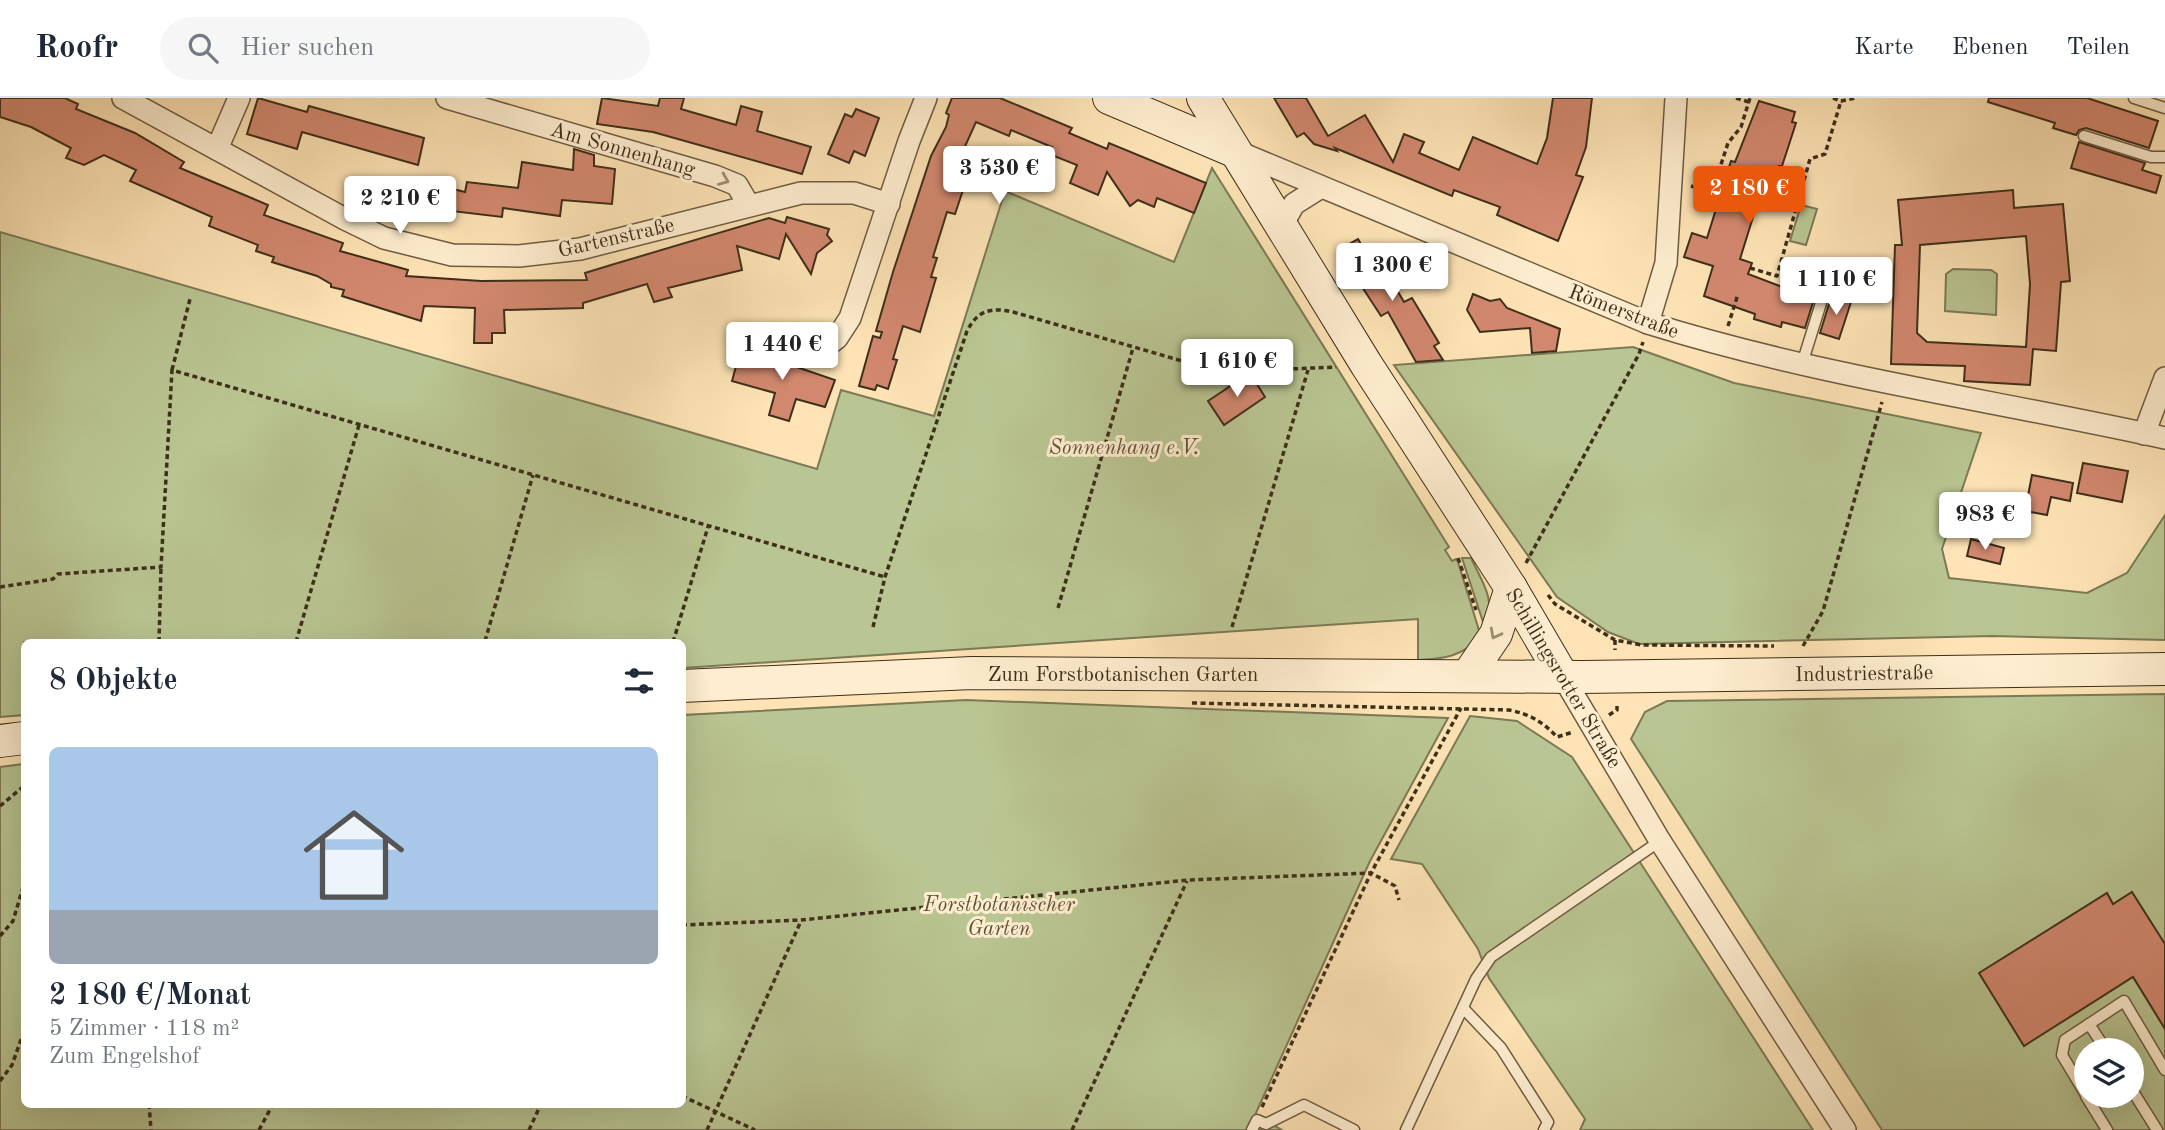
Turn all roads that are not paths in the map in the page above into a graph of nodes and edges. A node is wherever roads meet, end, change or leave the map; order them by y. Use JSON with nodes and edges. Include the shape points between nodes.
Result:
{"nodes":[{"id":1,"x":123,"y":98,"type":"edge"},
{"id":2,"x":239,"y":98,"type":"edge"},
{"id":3,"x":447,"y":98,"type":"edge"},
{"id":4,"x":926,"y":98,"type":"edge"},
{"id":5,"x":1109,"y":98,"type":"edge"},
{"id":6,"x":1203,"y":98,"type":"edge"},
{"id":7,"x":1676,"y":98,"type":"edge"},
{"id":8,"x":2134,"y":98,"type":"edge"},
{"id":9,"x":2165,"y":108,"type":"edge"},
{"id":10,"x":2084,"y":136,"type":"dead end"},
{"id":11,"x":217,"y":149,"type":"junction"},
{"id":12,"x":1234,"y":150,"type":"junction"},
{"id":13,"x":2165,"y":157,"type":"edge"},
{"id":14,"x":1321,"y":187,"type":"junction"},
{"id":15,"x":748,"y":204,"type":"junction"},
{"id":16,"x":889,"y":204,"type":"junction"},
{"id":17,"x":1281,"y":227,"type":"junction"},
{"id":18,"x":1821,"y":303,"type":"dead end"},
{"id":19,"x":1648,"y":323,"type":"junction"},
{"id":20,"x":824,"y":348,"type":"dead end"},
{"id":21,"x":1802,"y":364,"type":"junction"},
{"id":22,"x":2165,"y":378,"type":"edge"},
{"id":23,"x":2155,"y":436,"type":"edge"},
{"id":24,"x":1522,"y":580,"type":"junction"},
{"id":25,"x":2165,"y":670,"type":"edge"},
{"id":26,"x":1468,"y":675,"type":"junction"},
{"id":27,"x":1563,"y":677,"type":"junction"},
{"id":28,"x":686,"y":686,"type":"edge"},
{"id":29,"x":21,"y":738,"type":"edge"},
{"id":30,"x":0,"y":741,"type":"edge"},
{"id":31,"x":1660,"y":841,"type":"junction"},
{"id":32,"x":1463,"y":1008,"type":"junction"},
{"id":33,"x":2089,"y":1024,"type":"junction"},
{"id":34,"x":2098,"y":1038,"type":"edge"},
{"id":35,"x":2165,"y":1070,"type":"edge"},
{"id":36,"x":2074,"y":1075,"type":"edge"},
{"id":37,"x":2094,"y":1108,"type":"edge"},
{"id":38,"x":2143,"y":1108,"type":"edge"},
{"id":39,"x":1254,"y":1125,"type":"edge"},
{"id":40,"x":1354,"y":1130,"type":"edge"},
{"id":41,"x":1406,"y":1130,"type":"edge"},
{"id":42,"x":1544,"y":1130,"type":"edge"},
{"id":43,"x":1845,"y":1130,"type":"edge"},
{"id":44,"x":2107,"y":1130,"type":"edge"},
{"id":45,"x":2157,"y":1130,"type":"edge"}],
"edges":[{"from":1,"to":11,"type":"street","name":"Gartenstraße"},
{"from":2,"to":11,"type":"street"},
{"from":3,"to":15,"type":"street","name":"Am Sonnenhang","one_way":true,"via":[[715,176],[737,185]]},
{"from":4,"to":16,"type":"street"},
{"from":5,"to":12,"type":"main road","name":"Römerstraße"},
{"from":6,"to":12,"type":"main road","name":"Schillingsrotter Straße"},
{"from":7,"to":19,"type":"street","via":[[1666,263]]},
{"from":8,"to":9,"type":"lane"},
{"from":10,"to":13,"type":"lane","via":[[2151,157]]},
{"from":11,"to":15,"type":"street","name":"Gartenstraße","via":[[384,238],[452,255],[519,256],[580,249]]},
{"from":12,"to":14,"type":"street","name":"Römerstraße"},
{"from":12,"to":17,"type":"main road","name":"Schillingsrotter Straße"},
{"from":14,"to":17,"type":"street","via":[[1294,204]]},
{"from":14,"to":19,"type":"street","name":"Römerstraße"},
{"from":15,"to":16,"type":"street","name":"Gartenstraße","via":[[823,191],[853,192]]},
{"from":16,"to":20,"type":"street","via":[[850,318]]},
{"from":17,"to":24,"type":"main road","name":"Schillingsrotter Straße","via":[[1366,364]]},
{"from":18,"to":21,"type":"lane"},
{"from":19,"to":21,"type":"street","name":"Römerstraße"},
{"from":21,"to":23,"type":"street","name":"Römerstraße"},
{"from":22,"to":23,"type":"street"},
{"from":24,"to":26,"type":"main road","one_way":true,"via":[[1496,634]]},
{"from":24,"to":27,"type":"main road","name":"Schillingsrotter Straße"},
{"from":25,"to":27,"type":"main road","name":"Industriestraße"},
{"from":26,"to":27,"type":"main road","name":"Zum Forstbotanischen Garten"},
{"from":26,"to":28,"type":"main road","name":"Zum Forstbotanischen Garten","via":[[972,673]]},
{"from":27,"to":31,"type":"street","name":"Schillingsrotter Straße"},
{"from":29,"to":30,"type":"main road"},
{"from":31,"to":32,"type":"lane","via":[[1491,957]]},
{"from":31,"to":43,"type":"street","name":"Schillingsrotter Straße"},
{"from":32,"to":41,"type":"lane"},
{"from":32,"to":42,"type":"lane","via":[[1501,1048],[1548,1122]]},
{"from":33,"to":34,"type":"lane"},
{"from":33,"to":35,"type":"lane","via":[[2124,1000]]},
{"from":33,"to":36,"type":"lane","via":[[2065,1040],[2062,1055]]},
{"from":37,"to":44,"type":"lane"},
{"from":38,"to":45,"type":"lane"},
{"from":39,"to":40,"type":"lane","via":[[1266,1124],[1304,1105]]}]}
